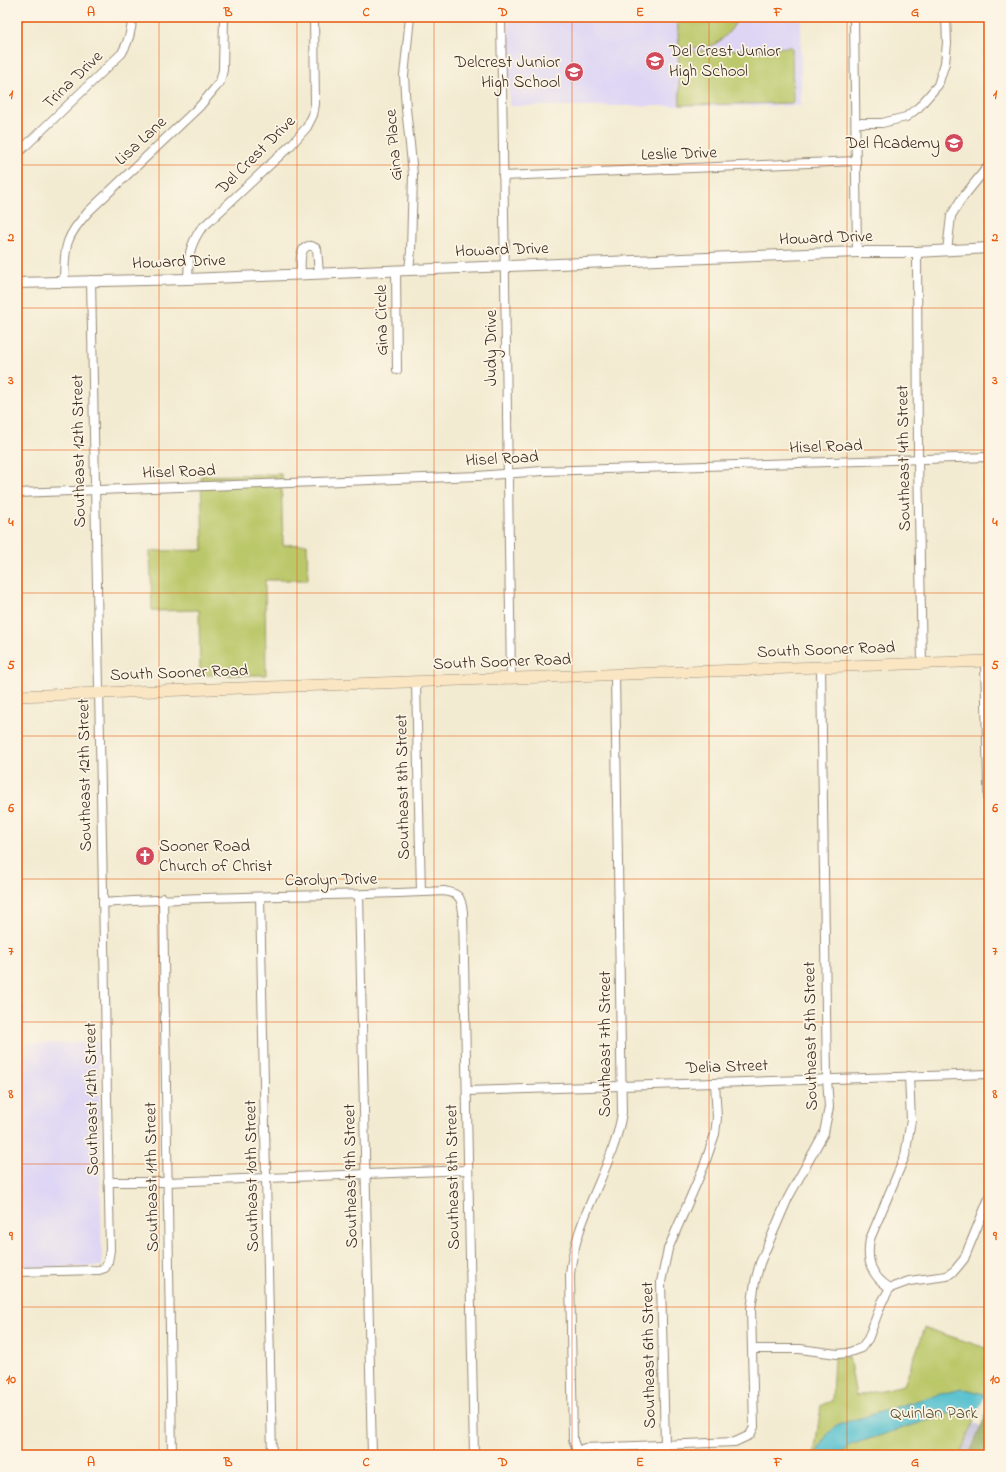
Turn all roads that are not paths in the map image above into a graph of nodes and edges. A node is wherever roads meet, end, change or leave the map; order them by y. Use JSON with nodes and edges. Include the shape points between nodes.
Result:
{"nodes":[{"id":1,"x":21,"y":17,"type":"edge"},
{"id":2,"x":132,"y":17,"type":"edge"},
{"id":3,"x":224,"y":17,"type":"edge"},
{"id":4,"x":314,"y":17,"type":"edge"},
{"id":5,"x":410,"y":17,"type":"edge"},
{"id":6,"x":501,"y":17,"type":"edge"},
{"id":7,"x":854,"y":17,"type":"edge"},
{"id":8,"x":946,"y":17,"type":"edge"},
{"id":9,"x":17,"y":20,"type":"edge"},
{"id":10,"x":856,"y":123,"type":"junction"},
{"id":11,"x":17,"y":154,"type":"edge"},
{"id":12,"x":856,"y":161,"type":"junction"},
{"id":13,"x":989,"y":165,"type":"edge"},
{"id":14,"x":503,"y":176,"type":"junction"},
{"id":15,"x":989,"y":248,"type":"edge"},
{"id":16,"x":947,"y":251,"type":"junction"},
{"id":17,"x":857,"y":252,"type":"junction"},
{"id":18,"x":917,"y":252,"type":"junction"},
{"id":19,"x":505,"y":266,"type":"junction"},
{"id":20,"x":396,"y":270,"type":"junction"},
{"id":21,"x":409,"y":270,"type":"junction"},
{"id":22,"x":319,"y":273,"type":"junction"},
{"id":23,"x":301,"y":274,"type":"junction"},
{"id":24,"x":188,"y":279,"type":"junction"},
{"id":25,"x":90,"y":280,"type":"junction"},
{"id":26,"x":64,"y":282,"type":"junction"},
{"id":27,"x":17,"y":283,"type":"edge"},
{"id":28,"x":397,"y":370,"type":"dead end"},
{"id":29,"x":989,"y":457,"type":"edge"},
{"id":30,"x":918,"y":459,"type":"junction"},
{"id":31,"x":507,"y":474,"type":"junction"},
{"id":32,"x":94,"y":490,"type":"junction"},
{"id":33,"x":17,"y":493,"type":"edge"},
{"id":34,"x":987,"y":662,"type":"edge"},
{"id":35,"x":922,"y":664,"type":"junction"},
{"id":36,"x":821,"y":667,"type":"junction"},
{"id":37,"x":615,"y":675,"type":"junction"},
{"id":38,"x":511,"y":678,"type":"junction"},
{"id":39,"x":416,"y":682,"type":"junction"},
{"id":40,"x":98,"y":693,"type":"junction"},
{"id":41,"x":17,"y":696,"type":"edge"},
{"id":42,"x":989,"y":820,"type":"edge"},
{"id":43,"x":421,"y":892,"type":"junction"},
{"id":44,"x":359,"y":895,"type":"junction"},
{"id":45,"x":260,"y":897,"type":"junction"},
{"id":46,"x":163,"y":898,"type":"junction"},
{"id":47,"x":461,"y":900,"type":"joint"},
{"id":48,"x":103,"y":903,"type":"junction"},
{"id":49,"x":989,"y":1074,"type":"edge"},
{"id":50,"x":909,"y":1076,"type":"junction"},
{"id":51,"x":827,"y":1078,"type":"junction"},
{"id":52,"x":715,"y":1083,"type":"junction"},
{"id":53,"x":623,"y":1086,"type":"junction"},
{"id":54,"x":467,"y":1091,"type":"junction"},
{"id":55,"x":467,"y":1170,"type":"junction"},
{"id":56,"x":366,"y":1174,"type":"junction"},
{"id":57,"x":267,"y":1177,"type":"junction"},
{"id":58,"x":108,"y":1182,"type":"junction"},
{"id":59,"x":167,"y":1182,"type":"junction"},
{"id":60,"x":989,"y":1198,"type":"edge"},
{"id":61,"x":17,"y":1272,"type":"edge"},
{"id":62,"x":890,"y":1288,"type":"junction"},
{"id":63,"x":752,"y":1349,"type":"junction"},
{"id":64,"x":665,"y":1445,"type":"junction"},
{"id":65,"x":577,"y":1453,"type":"edge"},
{"id":66,"x":172,"y":1455,"type":"edge"},
{"id":67,"x":272,"y":1455,"type":"edge"},
{"id":68,"x":372,"y":1455,"type":"edge"},
{"id":69,"x":474,"y":1455,"type":"edge"}],
"edges":[{"from":1,"to":9,"type":"street"},
{"from":2,"to":11,"type":"street","name":"Trina Drive","via":[[129,40],[122,54]]},
{"from":3,"to":26,"type":"street","name":"Lisa Lane","via":[[223,70],[220,82],[200,106],[77,224],[65,248]]},
{"from":4,"to":24,"type":"street","name":"Del Crest Drive","via":[[313,115],[307,127],[291,145],[200,230],[192,242],[189,254]]},
{"from":5,"to":21,"type":"street","name":"Gina Place","via":[[404,76],[413,175]]},
{"from":6,"to":14,"type":"street","name":"Judy Drive"},
{"from":7,"to":10,"type":"street"},
{"from":8,"to":10,"type":"street","via":[[945,63],[938,85],[906,117],[882,123]]},
{"from":10,"to":12,"type":"street"},
{"from":12,"to":14,"type":"street","name":"Leslie Drive"},
{"from":12,"to":17,"type":"street"},
{"from":13,"to":16,"type":"street","via":[[950,216]]},
{"from":14,"to":19,"type":"street","name":"Judy Drive"},
{"from":15,"to":16,"type":"street","name":"Howard Drive"},
{"from":16,"to":18,"type":"street","name":"Howard Drive"},
{"from":17,"to":18,"type":"street","name":"Howard Drive"},
{"from":17,"to":19,"type":"street","name":"Howard Drive"},
{"from":18,"to":30,"type":"street","name":"Southeast 4th Street"},
{"from":19,"to":21,"type":"street","name":"Howard Drive"},
{"from":19,"to":31,"type":"street","name":"Judy Drive"},
{"from":20,"to":21,"type":"street","name":"Howard Drive"},
{"from":20,"to":22,"type":"street","name":"Howard Drive"},
{"from":20,"to":28,"type":"street","name":"Gina Circle"},
{"from":22,"to":23,"type":"street","name":"Howard Drive"},
{"from":22,"to":23,"type":"street","via":[[317,249],[309,245],[301,252]]},
{"from":23,"to":24,"type":"street","name":"Howard Drive"},
{"from":24,"to":25,"type":"street","name":"Howard Drive"},
{"from":25,"to":26,"type":"street","name":"Howard Drive"},
{"from":25,"to":32,"type":"street","name":"Southeast 12th Street"},
{"from":26,"to":27,"type":"street","name":"Howard Drive"},
{"from":29,"to":30,"type":"street","name":"Hisel Road"},
{"from":30,"to":31,"type":"street","name":"Hisel Road"},
{"from":30,"to":35,"type":"street","name":"Southeast 4th Street"},
{"from":31,"to":32,"type":"street","name":"Hisel Road"},
{"from":31,"to":38,"type":"street","name":"Judy Drive"},
{"from":32,"to":33,"type":"street","name":"Hisel Road"},
{"from":32,"to":40,"type":"street","name":"Southeast 12th Street"},
{"from":34,"to":35,"type":"main road","name":"South Sooner Road"},
{"from":34,"to":42,"type":"street"},
{"from":35,"to":36,"type":"main road","name":"South Sooner Road"},
{"from":36,"to":37,"type":"main road","name":"South Sooner Road"},
{"from":36,"to":51,"type":"street","name":"Southeast 5th Street"},
{"from":37,"to":38,"type":"main road","name":"South Sooner Road"},
{"from":37,"to":53,"type":"street","name":"Southeast 7th Street"},
{"from":38,"to":39,"type":"main road","name":"South Sooner Road"},
{"from":39,"to":40,"type":"main road","name":"South Sooner Road"},
{"from":39,"to":43,"type":"street","name":"Southeast 8th Street"},
{"from":40,"to":41,"type":"main road","name":"South Sooner Road"},
{"from":40,"to":48,"type":"street","name":"Southeast 12th Street"},
{"from":43,"to":44,"type":"street","name":"Carolyn Drive"},
{"from":43,"to":47,"type":"street","name":"Carolyn Drive","via":[[455,893]]},
{"from":44,"to":45,"type":"street","name":"Carolyn Drive"},
{"from":44,"to":56,"type":"street","name":"Southeast 9th Street"},
{"from":45,"to":46,"type":"street","name":"Carolyn Drive"},
{"from":45,"to":57,"type":"street","name":"Southeast 10th Street"},
{"from":46,"to":48,"type":"street","name":"Carolyn Drive"},
{"from":46,"to":59,"type":"street","name":"Southeast 11th Street"},
{"from":47,"to":54,"type":"street","name":"Southeast 8th Street"},
{"from":48,"to":58,"type":"street","name":"Southeast 12th Street"},
{"from":49,"to":50,"type":"street","name":"Delia Street"},
{"from":50,"to":51,"type":"street","name":"Delia Street"},
{"from":50,"to":62,"type":"street","via":[[910,1120],[905,1156],[870,1239],[868,1251],[873,1273]]},
{"from":51,"to":52,"type":"street","name":"Delia Street"},
{"from":51,"to":63,"type":"street","name":"Southeast 5th Street","via":[[829,1108],[824,1133],[788,1198],[760,1263],[752,1299]]},
{"from":52,"to":53,"type":"street","name":"Delia Street"},
{"from":52,"to":64,"type":"street","name":"Southeast 6th Street","via":[[715,1134],[668,1249],[661,1282]]},
{"from":53,"to":54,"type":"street","name":"Delia Street"},
{"from":53,"to":65,"type":"street","name":"Southeast 7th Street","via":[[622,1113],[616,1143],[581,1225],[572,1259],[570,1275],[573,1440]]},
{"from":54,"to":55,"type":"street","name":"Southeast 8th Street"},
{"from":55,"to":56,"type":"street"},
{"from":55,"to":69,"type":"street","name":"Southeast 8th Street"},
{"from":56,"to":57,"type":"street"},
{"from":56,"to":68,"type":"street","name":"Southeast 9th Street"},
{"from":57,"to":59,"type":"street"},
{"from":57,"to":67,"type":"street","name":"Southeast 10th Street"},
{"from":58,"to":59,"type":"street"},
{"from":58,"to":61,"type":"street","name":"Southeast 12th Street","via":[[110,1250],[105,1268]]},
{"from":59,"to":66,"type":"street","name":"Southeast 11th Street"},
{"from":60,"to":62,"type":"street","via":[[964,1259],[955,1270],[947,1276],[909,1281]]},
{"from":62,"to":63,"type":"street","via":[[868,1339],[861,1348],[837,1354],[800,1349]]},
{"from":63,"to":64,"type":"street","name":"Southeast 5th Street","via":[[754,1427],[750,1435],[736,1442]]},
{"from":64,"to":65,"type":"street","via":[[585,1448]]}]}
